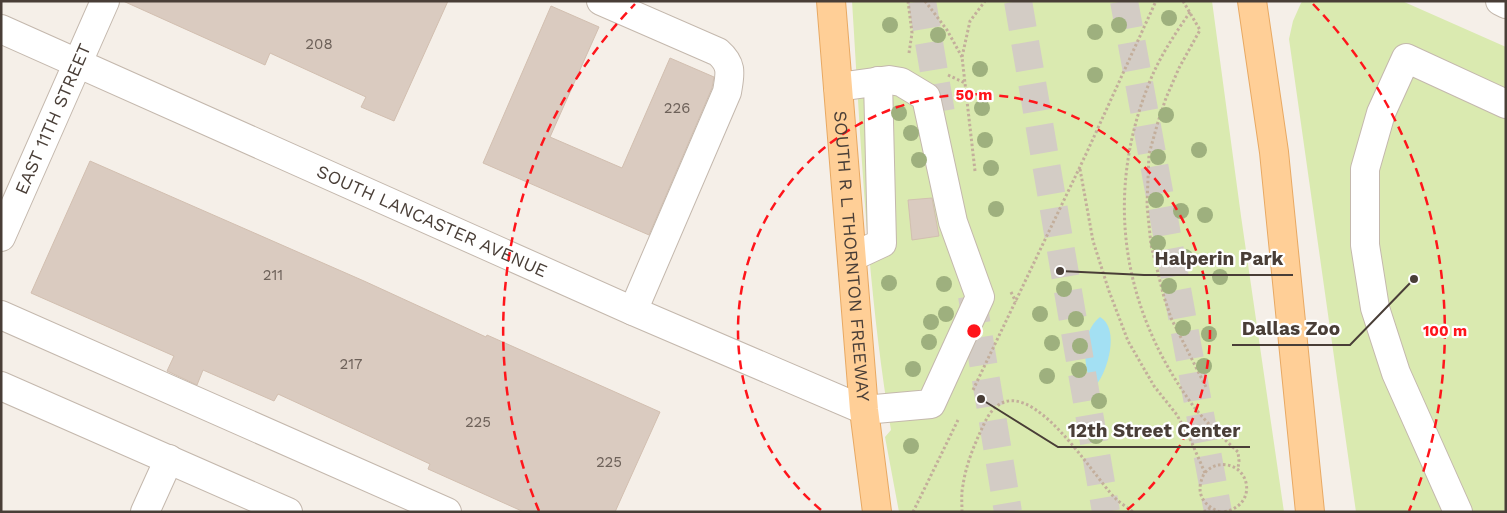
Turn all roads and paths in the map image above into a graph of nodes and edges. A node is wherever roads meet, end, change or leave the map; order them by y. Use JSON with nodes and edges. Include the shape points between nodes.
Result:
{"nodes":[{"id":1,"x":105,"y":1,"type":"edge"},
{"id":2,"x":601,"y":1,"type":"edge"},
{"id":3,"x":831,"y":1,"type":"edge"},
{"id":4,"x":908,"y":1,"type":"edge"},
{"id":5,"x":925,"y":1,"type":"edge"},
{"id":6,"x":985,"y":1,"type":"edge"},
{"id":7,"x":1156,"y":1,"type":"edge"},
{"id":8,"x":1183,"y":1,"type":"edge"},
{"id":9,"x":1252,"y":1,"type":"edge"},
{"id":10,"x":1500,"y":1,"type":"edge"},
{"id":11,"x":1506,"y":4,"type":"edge"},
{"id":12,"x":1190,"y":12,"type":"junction"},
{"id":13,"x":1,"y":29,"type":"edge"},
{"id":14,"x":909,"y":57,"type":"dead end"},
{"id":15,"x":962,"y":57,"type":"junction"},
{"id":16,"x":77,"y":62,"type":"junction"},
{"id":17,"x":941,"y":72,"type":"dead end"},
{"id":18,"x":878,"y":81,"type":"junction"},
{"id":19,"x":965,"y":83,"type":"junction"},
{"id":20,"x":838,"y":87,"type":"junction"},
{"id":21,"x":1506,"y":104,"type":"edge"},
{"id":22,"x":1080,"y":168,"type":"junction"},
{"id":23,"x":975,"y":172,"type":"dead end"},
{"id":24,"x":1,"y":236,"type":"edge"},
{"id":25,"x":852,"y":257,"type":"junction"},
{"id":26,"x":1009,"y":289,"type":"dead end"},
{"id":27,"x":1016,"y":302,"type":"junction"},
{"id":28,"x":633,"y":311,"type":"junction"},
{"id":29,"x":1,"y":314,"type":"edge"},
{"id":30,"x":1,"y":386,"type":"edge"},
{"id":31,"x":1207,"y":389,"type":"dead end"},
{"id":32,"x":969,"y":398,"type":"dead end"},
{"id":33,"x":864,"y":410,"type":"junction"},
{"id":34,"x":960,"y":416,"type":"dead end"},
{"id":35,"x":169,"y":459,"type":"junction"},
{"id":36,"x":1238,"y":468,"type":"junction"},
{"id":37,"x":1205,"y":473,"type":"junction"},
{"id":38,"x":248,"y":503,"type":"edge"},
{"id":39,"x":1210,"y":508,"type":"junction"},
{"id":40,"x":146,"y":512,"type":"edge"},
{"id":41,"x":288,"y":512,"type":"edge"},
{"id":42,"x":447,"y":512,"type":"edge"},
{"id":43,"x":878,"y":512,"type":"edge"},
{"id":44,"x":914,"y":512,"type":"edge"},
{"id":45,"x":962,"y":512,"type":"edge"},
{"id":46,"x":1134,"y":512,"type":"edge"},
{"id":47,"x":1204,"y":512,"type":"edge"},
{"id":48,"x":1222,"y":512,"type":"edge"},
{"id":49,"x":1310,"y":512,"type":"edge"},
{"id":50,"x":1458,"y":512,"type":"edge"}],
"edges":[{"from":1,"to":16,"type":"street","name":"EAST 11TH STREET"},
{"from":2,"to":28,"type":"street","via":[[718,52],[726,58],[730,70],[727,92]]},
{"from":3,"to":20,"type":"main road","name":"SOUTH R L THORNTON FREEWAY"},
{"from":4,"to":14,"type":"path","via":[[912,33]]},
{"from":5,"to":15,"type":"path"},
{"from":6,"to":15,"type":"path","via":[[970,21]]},
{"from":7,"to":22,"type":"path"},
{"from":8,"to":12,"type":"path"},
{"from":9,"to":49,"type":"main road","via":[[1274,152]]},
{"from":10,"to":11,"type":"street"},
{"from":12,"to":31,"type":"path","via":[[1200,30],[1179,68],[1158,122],[1149,154],[1147,205],[1151,245],[1166,304]]},
{"from":12,"to":36,"type":"path","via":[[1151,79],[1139,114],[1124,192],[1127,253],[1134,289],[1162,355],[1189,401],[1238,452]]},
{"from":13,"to":16,"type":"street","name":"SOUTH LANCASTER AVENUE"},
{"from":15,"to":19,"type":"path"},
{"from":16,"to":24,"type":"street","name":"EAST 11TH STREET"},
{"from":16,"to":28,"type":"street","name":"SOUTH LANCASTER AVENUE"},
{"from":17,"to":19,"type":"path"},
{"from":18,"to":20,"type":"street"},
{"from":18,"to":25,"type":"street","via":[[882,243]]},
{"from":18,"to":33,"type":"street","via":[[901,82],[926,97],[953,222],[980,297],[931,404]]},
{"from":19,"to":23,"type":"path"},
{"from":20,"to":25,"type":"main road","name":"SOUTH R L THORNTON FREEWAY"},
{"from":21,"to":50,"type":"street","via":[[1406,58],[1381,113],[1365,169],[1365,244],[1376,308],[1396,373]]},
{"from":22,"to":27,"type":"path"},
{"from":22,"to":37,"type":"path","via":[[1093,241],[1128,341],[1154,386],[1177,415]]},
{"from":25,"to":33,"type":"main road","name":"SOUTH R L THORNTON FREEWAY"},
{"from":26,"to":27,"type":"path"},
{"from":27,"to":32,"type":"path"},
{"from":28,"to":33,"type":"street","name":"SOUTH LANCASTER AVENUE"},
{"from":29,"to":42,"type":"street"},
{"from":30,"to":35,"type":"street"},
{"from":33,"to":43,"type":"main road","name":"SOUTH R L THORNTON FREEWAY"},
{"from":34,"to":44,"type":"path"},
{"from":35,"to":38,"type":"street"},
{"from":35,"to":40,"type":"street"},
{"from":36,"to":37,"type":"path","via":[[1225,464],[1213,466]]},
{"from":36,"to":48,"type":"path","via":[[1245,478],[1247,491],[1243,502],[1233,510]]},
{"from":37,"to":39,"type":"path","via":[[1200,486],[1202,499]]},
{"from":38,"to":41,"type":"street"},
{"from":39,"to":47,"type":"path"},
{"from":39,"to":48,"type":"path"},
{"from":45,"to":46,"type":"path","via":[[962,485],[988,414],[1000,403],[1012,400],[1029,405],[1050,421],[1069,439],[1115,499]]}]}
